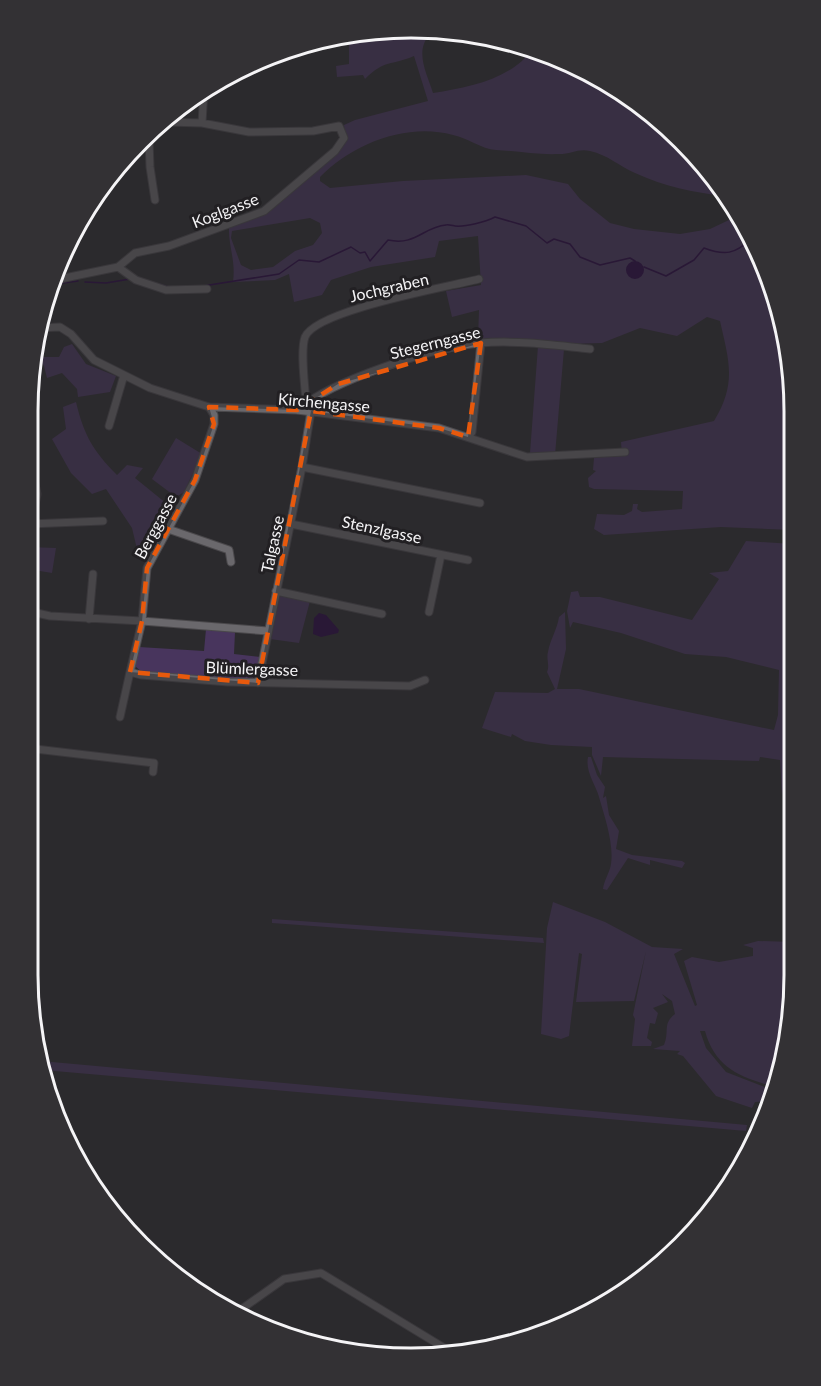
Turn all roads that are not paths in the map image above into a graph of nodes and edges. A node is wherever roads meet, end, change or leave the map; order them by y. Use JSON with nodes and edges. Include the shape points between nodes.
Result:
{"nodes":[{"id":1,"x":203,"y":100,"type":"edge"},
{"id":2,"x":174,"y":122,"type":"edge"},
{"id":3,"x":202,"y":123,"type":"junction"},
{"id":4,"x":149,"y":145,"type":"edge"},
{"id":5,"x":155,"y":200,"type":"dead end"},
{"id":6,"x":118,"y":267,"type":"junction"},
{"id":7,"x":62,"y":279,"type":"edge"},
{"id":8,"x":479,"y":279,"type":"dead end"},
{"id":9,"x":207,"y":289,"type":"dead end"},
{"id":10,"x":47,"y":328,"type":"edge"},
{"id":11,"x":481,"y":343,"type":"junction"},
{"id":12,"x":590,"y":349,"type":"dead end"},
{"id":13,"x":124,"y":375,"type":"junction"},
{"id":14,"x":306,"y":402,"type":"junction"},
{"id":15,"x":209,"y":407,"type":"junction"},
{"id":16,"x":297,"y":410,"type":"junction"},
{"id":17,"x":311,"y":411,"type":"junction"},
{"id":18,"x":109,"y":426,"type":"dead end"},
{"id":19,"x":468,"y":437,"type":"junction"},
{"id":20,"x":625,"y":452,"type":"dead end"},
{"id":21,"x":303,"y":467,"type":"junction"},
{"id":22,"x":480,"y":503,"type":"dead end"},
{"id":23,"x":103,"y":521,"type":"dead end"},
{"id":24,"x":291,"y":524,"type":"junction"},
{"id":25,"x":38,"y":526,"type":"edge"},
{"id":26,"x":168,"y":530,"type":"junction"},
{"id":27,"x":441,"y":555,"type":"junction"},
{"id":28,"x":468,"y":560,"type":"dead end"},
{"id":29,"x":231,"y":562,"type":"dead end"},
{"id":30,"x":93,"y":574,"type":"dead end"},
{"id":31,"x":276,"y":591,"type":"junction"},
{"id":32,"x":38,"y":612,"type":"edge"},
{"id":33,"x":429,"y":612,"type":"dead end"},
{"id":34,"x":382,"y":614,"type":"dead end"},
{"id":35,"x":89,"y":619,"type":"junction"},
{"id":36,"x":142,"y":621,"type":"junction"},
{"id":37,"x":268,"y":631,"type":"junction"},
{"id":38,"x":130,"y":672,"type":"junction"},
{"id":39,"x":425,"y":680,"type":"dead end"},
{"id":40,"x":258,"y":682,"type":"junction"},
{"id":41,"x":120,"y":717,"type":"dead end"},
{"id":42,"x":38,"y":749,"type":"edge"},
{"id":43,"x":153,"y":772,"type":"dead end"},
{"id":44,"x":243,"y":1308,"type":"edge"},
{"id":45,"x":443,"y":1347,"type":"edge"}],
"edges":[{"from":1,"to":3,"type":"street"},
{"from":2,"to":3,"type":"street"},
{"from":3,"to":6,"type":"street","name":"Koglgasse","via":[[257,132],[313,131],[339,126],[344,138],[339,147],[264,212],[169,246],[135,253]]},
{"from":4,"to":5,"type":"street"},
{"from":6,"to":7,"type":"street"},
{"from":6,"to":9,"type":"street","via":[[136,280],[166,290]]},
{"from":8,"to":14,"type":"street","name":"Jochgraben","via":[[345,311],[310,331],[304,343]]},
{"from":10,"to":13,"type":"street","name":"Kirchengasse","via":[[60,327],[94,360]]},
{"from":11,"to":12,"type":"street","name":"Stegerngasse"},
{"from":11,"to":14,"type":"street","name":"Stegerngasse","via":[[416,358],[338,384]]},
{"from":11,"to":19,"type":"street","via":[[472,432]]},
{"from":13,"to":15,"type":"street","name":"Kirchengasse","via":[[150,388]]},
{"from":13,"to":18,"type":"street"},
{"from":14,"to":16,"type":"street","name":"Stegerngasse"},
{"from":15,"to":16,"type":"street","name":"Kirchengasse"},
{"from":15,"to":26,"type":"street","name":"Berggasse","via":[[214,424],[206,452]]},
{"from":16,"to":17,"type":"street","name":"Kirchengasse"},
{"from":17,"to":19,"type":"street","name":"Kirchengasse","via":[[439,428]]},
{"from":17,"to":21,"type":"street","name":"Talgasse"},
{"from":19,"to":20,"type":"street","name":"Kirchengasse","via":[[527,457]]},
{"from":21,"to":22,"type":"street"},
{"from":21,"to":24,"type":"street","name":"Talgasse"},
{"from":23,"to":25,"type":"street"},
{"from":24,"to":27,"type":"street","name":"Stenzlgasse"},
{"from":24,"to":31,"type":"street","name":"Talgasse"},
{"from":26,"to":29,"type":"street","via":[[229,550]]},
{"from":26,"to":36,"type":"street","name":"Berggasse","via":[[147,568]]},
{"from":27,"to":28,"type":"street","name":"Stenzlgasse"},
{"from":27,"to":33,"type":"street"},
{"from":30,"to":35,"type":"street"},
{"from":31,"to":34,"type":"street"},
{"from":31,"to":37,"type":"street","name":"Talgasse"},
{"from":32,"to":35,"type":"street"},
{"from":35,"to":36,"type":"street"},
{"from":36,"to":37,"type":"street"},
{"from":36,"to":38,"type":"street"},
{"from":37,"to":40,"type":"street","name":"Talgasse"},
{"from":38,"to":40,"type":"street","name":"Blümlergasse"},
{"from":38,"to":41,"type":"street"},
{"from":39,"to":40,"type":"street","name":"Blümlergasse","via":[[410,686]]},
{"from":42,"to":43,"type":"street","via":[[154,763]]},
{"from":44,"to":45,"type":"street","via":[[284,1279],[321,1273]]}]}
